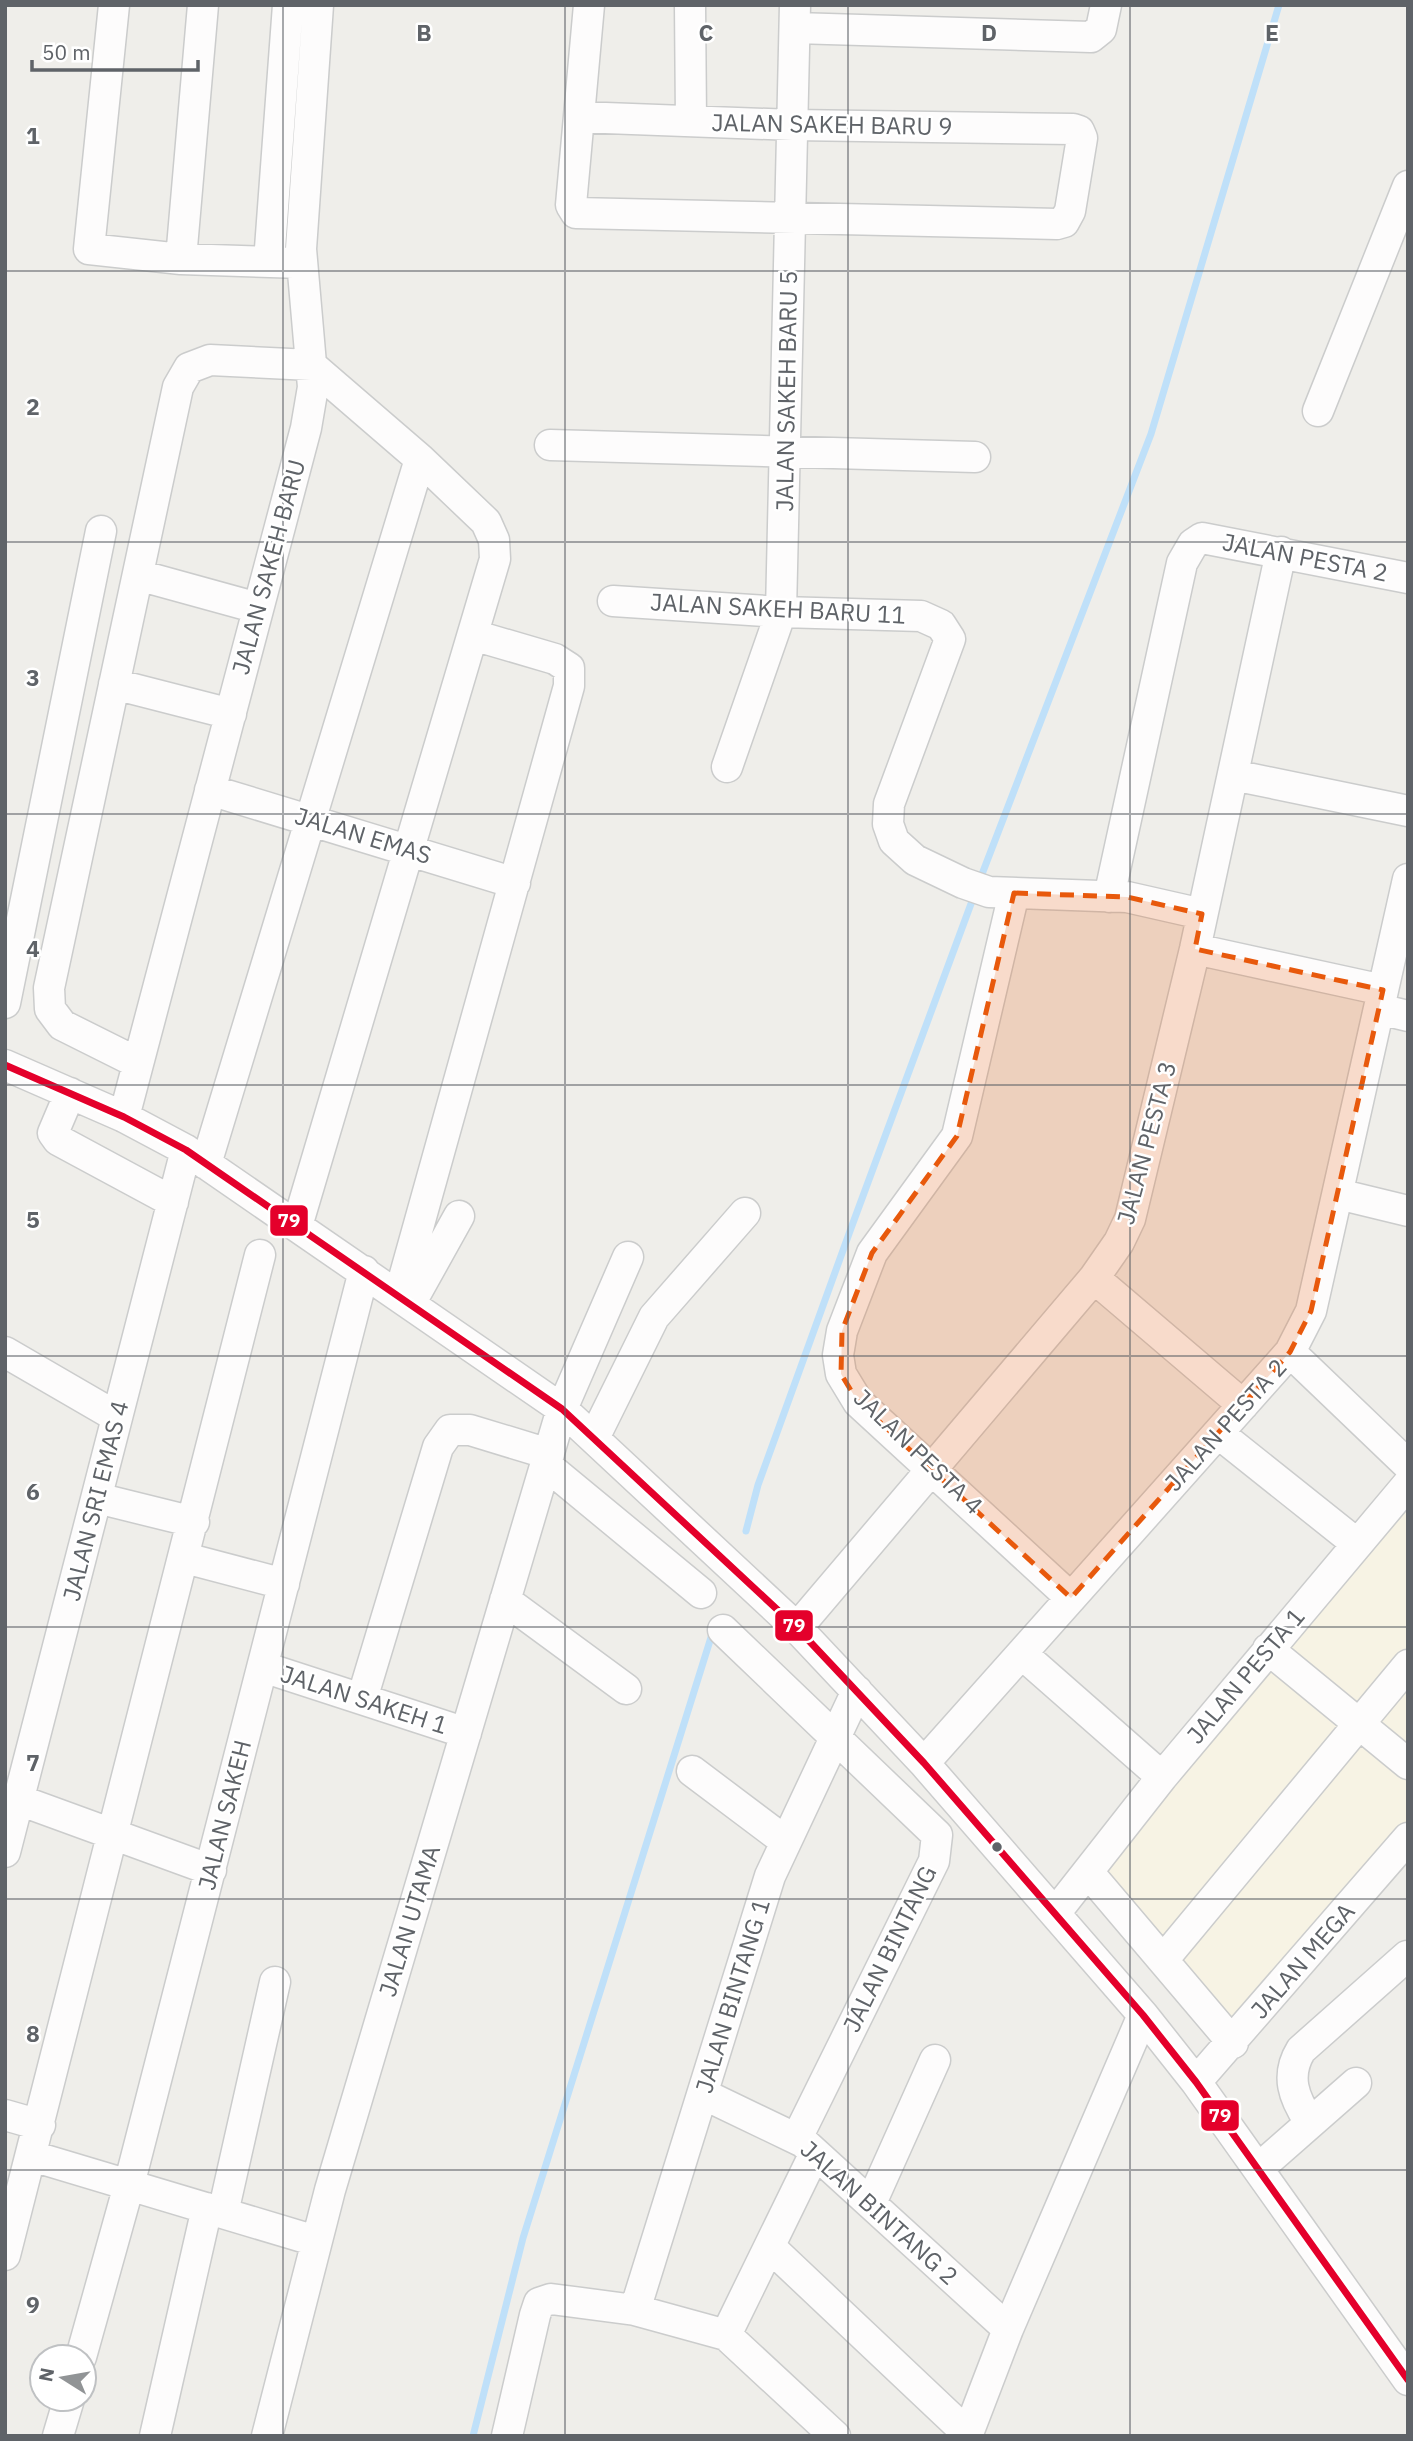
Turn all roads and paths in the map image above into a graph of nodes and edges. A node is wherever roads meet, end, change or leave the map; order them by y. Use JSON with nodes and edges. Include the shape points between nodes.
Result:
{"nodes":[{"id":1,"x":114,"y":5,"type":"edge"},
{"id":2,"x":203,"y":5,"type":"edge"},
{"id":3,"x":288,"y":5,"type":"edge"},
{"id":4,"x":318,"y":5,"type":"edge"},
{"id":5,"x":589,"y":5,"type":"edge"},
{"id":6,"x":690,"y":5,"type":"edge"},
{"id":7,"x":1106,"y":5,"type":"edge"},
{"id":8,"x":795,"y":17,"type":"edge"},
{"id":9,"x":579,"y":117,"type":"junction"},
{"id":10,"x":691,"y":121,"type":"junction"},
{"id":11,"x":793,"y":125,"type":"junction"},
{"id":12,"x":1408,"y":186,"type":"edge"},
{"id":13,"x":791,"y":217,"type":"junction"},
{"id":14,"x":181,"y":259,"type":"junction"},
{"id":15,"x":270,"y":262,"type":"junction"},
{"id":16,"x":302,"y":263,"type":"junction"},
{"id":17,"x":310,"y":365,"type":"junction"},
{"id":18,"x":1318,"y":411,"type":"dead end"},
{"id":19,"x":551,"y":445,"type":"dead end"},
{"id":20,"x":786,"y":452,"type":"junction"},
{"id":21,"x":975,"y":457,"type":"dead end"},
{"id":22,"x":420,"y":459,"type":"junction"},
{"id":23,"x":101,"y":531,"type":"dead end"},
{"id":24,"x":1281,"y":552,"type":"junction"},
{"id":25,"x":138,"y":575,"type":"junction"},
{"id":26,"x":1408,"y":578,"type":"edge"},
{"id":27,"x":614,"y":601,"type":"dead end"},
{"id":28,"x":258,"y":608,"type":"junction"},
{"id":29,"x":781,"y":612,"type":"junction"},
{"id":30,"x":473,"y":635,"type":"junction"},
{"id":31,"x":114,"y":684,"type":"junction"},
{"id":32,"x":231,"y":713,"type":"junction"},
{"id":33,"x":727,"y":768,"type":"dead end"},
{"id":34,"x":1233,"y":775,"type":"junction"},
{"id":35,"x":210,"y":790,"type":"junction"},
{"id":36,"x":1408,"y":811,"type":"edge"},
{"id":37,"x":310,"y":820,"type":"junction"},
{"id":38,"x":408,"y":851,"type":"junction"},
{"id":39,"x":1408,"y":879,"type":"edge"},
{"id":40,"x":515,"y":883,"type":"junction"},
{"id":41,"x":989,"y":889,"type":"junction"},
{"id":42,"x":1108,"y":897,"type":"junction"},
{"id":43,"x":1202,"y":914,"type":"junction"},
{"id":44,"x":1195,"y":949,"type":"junction"},
{"id":45,"x":1381,"y":1000,"type":"junction"},
{"id":46,"x":5,"y":1003,"type":"edge"},
{"id":47,"x":1408,"y":1016,"type":"edge"},
{"id":48,"x":138,"y":1063,"type":"junction"},
{"id":49,"x":5,"y":1065,"type":"edge"},
{"id":50,"x":70,"y":1093,"type":"junction"},
{"id":51,"x":124,"y":1117,"type":"junction"},
{"id":52,"x":196,"y":1157,"type":"junction"},
{"id":53,"x":1338,"y":1194,"type":"junction"},
{"id":54,"x":173,"y":1202,"type":"junction"},
{"id":55,"x":1408,"y":1210,"type":"edge"},
{"id":56,"x":745,"y":1213,"type":"dead end"},
{"id":57,"x":459,"y":1216,"type":"dead end"},
{"id":58,"x":297,"y":1226,"type":"junction"},
{"id":59,"x":260,"y":1255,"type":"dead end"},
{"id":60,"x":628,"y":1256,"type":"dead end"},
{"id":61,"x":364,"y":1271,"type":"junction"},
{"id":62,"x":1094,"y":1278,"type":"junction"},
{"id":63,"x":404,"y":1300,"type":"junction"},
{"id":64,"x":5,"y":1352,"type":"edge"},
{"id":65,"x":1290,"y":1352,"type":"junction"},
{"id":66,"x":1243,"y":1405,"type":"junction"},
{"id":67,"x":562,"y":1409,"type":"junction"},
{"id":68,"x":117,"y":1417,"type":"junction"},
{"id":69,"x":1218,"y":1433,"type":"junction"},
{"id":70,"x":594,"y":1438,"type":"junction"},
{"id":71,"x":547,"y":1460,"type":"junction"},
{"id":72,"x":1408,"y":1465,"type":"edge"},
{"id":73,"x":932,"y":1468,"type":"junction"},
{"id":74,"x":1408,"y":1484,"type":"edge"},
{"id":75,"x":97,"y":1498,"type":"junction"},
{"id":76,"x":194,"y":1522,"type":"junction"},
{"id":77,"x":1356,"y":1543,"type":"junction"},
{"id":78,"x":185,"y":1558,"type":"junction"},
{"id":79,"x":284,"y":1584,"type":"junction"},
{"id":80,"x":701,"y":1593,"type":"dead end"},
{"id":81,"x":1072,"y":1598,"type":"junction"},
{"id":82,"x":505,"y":1601,"type":"junction"},
{"id":83,"x":797,"y":1628,"type":"junction"},
{"id":84,"x":723,"y":1630,"type":"dead end"},
{"id":85,"x":1268,"y":1649,"type":"junction"},
{"id":86,"x":1022,"y":1654,"type":"junction"},
{"id":87,"x":1408,"y":1665,"type":"edge"},
{"id":88,"x":263,"y":1667,"type":"junction"},
{"id":89,"x":625,"y":1689,"type":"dead end"},
{"id":90,"x":858,"y":1691,"type":"junction"},
{"id":91,"x":362,"y":1699,"type":"junction"},
{"id":92,"x":1359,"y":1722,"type":"junction"},
{"id":93,"x":466,"y":1732,"type":"junction"},
{"id":94,"x":835,"y":1738,"type":"junction"},
{"id":95,"x":925,"y":1763,"type":"junction"},
{"id":96,"x":1408,"y":1764,"type":"edge"},
{"id":97,"x":692,"y":1771,"type":"dead end"},
{"id":98,"x":1162,"y":1777,"type":"junction"},
{"id":99,"x":19,"y":1800,"type":"junction"},
{"id":100,"x":112,"y":1834,"type":"junction"},
{"id":101,"x":1408,"y":1838,"type":"edge"},
{"id":102,"x":785,"y":1841,"type":"junction"},
{"id":103,"x":5,"y":1852,"type":"edge"},
{"id":104,"x":211,"y":1870,"type":"junction"},
{"id":105,"x":1088,"y":1872,"type":"junction"},
{"id":106,"x":1056,"y":1912,"type":"junction"},
{"id":107,"x":1408,"y":1956,"type":"edge"},
{"id":108,"x":1163,"y":1960,"type":"junction"},
{"id":109,"x":275,"y":1982,"type":"dead end"},
{"id":110,"x":1143,"y":2015,"type":"junction"},
{"id":111,"x":1233,"y":2043,"type":"junction"},
{"id":112,"x":934,"y":2060,"type":"dead end"},
{"id":113,"x":1196,"y":2082,"type":"junction"},
{"id":114,"x":1356,"y":2083,"type":"dead end"},
{"id":115,"x":703,"y":2094,"type":"junction"},
{"id":116,"x":5,"y":2115,"type":"edge"},
{"id":117,"x":1309,"y":2121,"type":"junction"},
{"id":118,"x":40,"y":2125,"type":"junction"},
{"id":119,"x":806,"y":2147,"type":"junction"},
{"id":120,"x":32,"y":2157,"type":"junction"},
{"id":121,"x":1258,"y":2169,"type":"junction"},
{"id":122,"x":130,"y":2185,"type":"junction"},
{"id":123,"x":871,"y":2203,"type":"junction"},
{"id":124,"x":215,"y":2210,"type":"junction"},
{"id":125,"x":316,"y":2241,"type":"junction"},
{"id":126,"x":769,"y":2247,"type":"junction"},
{"id":127,"x":5,"y":2255,"type":"edge"},
{"id":128,"x":635,"y":2310,"type":"junction"},
{"id":129,"x":1008,"y":2329,"type":"junction"},
{"id":130,"x":726,"y":2335,"type":"junction"},
{"id":131,"x":85,"y":2343,"type":"edge"},
{"id":132,"x":1407,"y":2375,"type":"edge"},
{"id":133,"x":65,"y":2413,"type":"edge"},
{"id":134,"x":968,"y":2435,"type":"edge"},
{"id":135,"x":58,"y":2436,"type":"edge"},
{"id":136,"x":155,"y":2436,"type":"edge"},
{"id":137,"x":267,"y":2436,"type":"edge"},
{"id":138,"x":507,"y":2436,"type":"edge"},
{"id":139,"x":835,"y":2436,"type":"edge"}],
"edges":[{"from":1,"to":14,"type":"street","via":[[87,245],[94,251]]},
{"from":2,"to":14,"type":"street"},
{"from":3,"to":15,"type":"street"},
{"from":4,"to":16,"type":"street","name":"JALAN SAKEH BARU"},
{"from":5,"to":9,"type":"street"},
{"from":6,"to":10,"type":"street"},
{"from":7,"to":8,"type":"street","via":[[1101,29],[1091,37]]},
{"from":8,"to":11,"type":"street","name":"JALAN SAKEH BARU 5"},
{"from":9,"to":10,"type":"street","name":"JALAN SAKEH BARU 9"},
{"from":9,"to":13,"type":"street","via":[[571,205],[576,213]]},
{"from":10,"to":11,"type":"street","name":"JALAN SAKEH BARU 9"},
{"from":11,"to":13,"type":"street","name":"JALAN SAKEH BARU 5"},
{"from":11,"to":13,"type":"street","name":"JALAN SAKEH BARU 9","via":[[1073,130],[1082,138],[1070,211],[1064,222],[1057,224]]},
{"from":12,"to":18,"type":"street"},
{"from":13,"to":20,"type":"street","name":"JALAN SAKEH BARU 5"},
{"from":14,"to":15,"type":"street"},
{"from":15,"to":16,"type":"street"},
{"from":16,"to":17,"type":"street","name":"JALAN SAKEH BARU"},
{"from":17,"to":22,"type":"street"},
{"from":17,"to":25,"type":"street","via":[[210,360],[189,368],[178,387]]},
{"from":17,"to":28,"type":"street","name":"JALAN SAKEH BARU","via":[[313,387],[306,428]]},
{"from":19,"to":20,"type":"street"},
{"from":20,"to":21,"type":"street"},
{"from":20,"to":29,"type":"street","name":"JALAN SAKEH BARU 5"},
{"from":22,"to":30,"type":"street","via":[[486,522],[494,540],[495,559]]},
{"from":22,"to":37,"type":"street","name":"JALAN SRI EMAS 4"},
{"from":23,"to":46,"type":"street"},
{"from":24,"to":26,"type":"street","name":"JALAN PESTA 2"},
{"from":24,"to":34,"type":"street","name":"JALAN PESTA 3"},
{"from":24,"to":42,"type":"street","name":"JALAN PESTA 2","via":[[1202,538],[1182,563]]},
{"from":25,"to":28,"type":"street"},
{"from":25,"to":31,"type":"street"},
{"from":27,"to":29,"type":"street","name":"JALAN SAKEH BARU 11"},
{"from":28,"to":32,"type":"street","name":"JALAN SAKEH BARU"},
{"from":29,"to":33,"type":"street","name":"JALAN SAKEH BARU 5"},
{"from":29,"to":41,"type":"street","name":"JALAN SAKEH BARU 11","via":[[920,616],[941,625],[950,639],[889,804],[888,824],[894,841],[915,860]]},
{"from":30,"to":38,"type":"street"},
{"from":30,"to":40,"type":"street","via":[[555,659],[569,668],[569,686]]},
{"from":31,"to":32,"type":"street"},
{"from":31,"to":48,"type":"street","via":[[49,988],[50,1009],[62,1025]]},
{"from":32,"to":35,"type":"street","name":"JALAN SAKEH BARU"},
{"from":34,"to":36,"type":"street"},
{"from":34,"to":43,"type":"street","name":"JALAN PESTA 3"},
{"from":35,"to":37,"type":"street","name":"JALAN EMAS"},
{"from":35,"to":48,"type":"street","name":"JALAN SAKEH BARU"},
{"from":37,"to":38,"type":"street","name":"JALAN EMAS"},
{"from":37,"to":52,"type":"street","name":"JALAN SRI EMAS 4"},
{"from":38,"to":40,"type":"street","name":"JALAN EMAS"},
{"from":38,"to":58,"type":"street"},
{"from":39,"to":45,"type":"street","name":"JALAN PESTA 2"},
{"from":40,"to":63,"type":"street"},
{"from":41,"to":42,"type":"street"},
{"from":41,"to":73,"type":"street","name":"JALAN PESTA 4","via":[[964,1114],[957,1136],[872,1253],[842,1331],[838,1355],[841,1374],[859,1402]]},
{"from":42,"to":43,"type":"street"},
{"from":43,"to":44,"type":"street","name":"JALAN PESTA 3"},
{"from":44,"to":45,"type":"street"},
{"from":44,"to":62,"type":"street","name":"JALAN PESTA 3","via":[[1130,1219]]},
{"from":45,"to":47,"type":"street"},
{"from":45,"to":53,"type":"street","name":"JALAN PESTA 2"},
{"from":48,"to":51,"type":"street","name":"JALAN SAKEH BARU"},
{"from":49,"to":50,"type":"street"},
{"from":50,"to":51,"type":"street"},
{"from":50,"to":54,"type":"street","via":[[55,1124],[53,1133],[58,1140]]},
{"from":51,"to":52,"type":"street"},
{"from":52,"to":54,"type":"street","name":"JALAN SRI EMAS 4"},
{"from":52,"to":58,"type":"street"},
{"from":53,"to":55,"type":"street"},
{"from":53,"to":65,"type":"street","name":"JALAN PESTA 2","via":[[1311,1311]]},
{"from":54,"to":68,"type":"street","name":"JALAN SRI EMAS 4"},
{"from":56,"to":70,"type":"street","via":[[654,1317]]},
{"from":57,"to":63,"type":"street"},
{"from":58,"to":61,"type":"street"},
{"from":59,"to":76,"type":"street"},
{"from":60,"to":67,"type":"street","name":"JALAN UTAMA"},
{"from":61,"to":63,"type":"street"},
{"from":61,"to":79,"type":"street","name":"JALAN SAKEH"},
{"from":62,"to":66,"type":"street"},
{"from":62,"to":73,"type":"street","name":"JALAN PESTA 3"},
{"from":63,"to":67,"type":"street"},
{"from":64,"to":68,"type":"street"},
{"from":65,"to":66,"type":"street","name":"JALAN PESTA 2"},
{"from":65,"to":72,"type":"street"},
{"from":66,"to":69,"type":"street","name":"JALAN PESTA 2"},
{"from":67,"to":70,"type":"street"},
{"from":67,"to":71,"type":"street","name":"JALAN UTAMA"},
{"from":68,"to":75,"type":"street","name":"JALAN SRI EMAS 4"},
{"from":69,"to":77,"type":"street"},
{"from":69,"to":81,"type":"street","name":"JALAN PESTA 2"},
{"from":70,"to":83,"type":"street"},
{"from":71,"to":80,"type":"street"},
{"from":71,"to":82,"type":"street","name":"JALAN UTAMA"},
{"from":71,"to":91,"type":"street","via":[[470,1430],[450,1430],[438,1447]]},
{"from":73,"to":81,"type":"street","name":"JALAN PESTA 4"},
{"from":73,"to":83,"type":"street","name":"JALAN PESTA 3"},
{"from":74,"to":77,"type":"street","name":"JALAN PESTA 1"},
{"from":75,"to":76,"type":"street"},
{"from":75,"to":99,"type":"street","name":"JALAN SRI EMAS 4"},
{"from":76,"to":78,"type":"street"},
{"from":77,"to":85,"type":"street","name":"JALAN PESTA 1"},
{"from":78,"to":79,"type":"street"},
{"from":78,"to":100,"type":"street"},
{"from":79,"to":88,"type":"street","name":"JALAN SAKEH"},
{"from":81,"to":86,"type":"street","name":"JALAN PESTA 2"},
{"from":82,"to":89,"type":"street"},
{"from":82,"to":93,"type":"street","name":"JALAN UTAMA"},
{"from":83,"to":90,"type":"street"},
{"from":84,"to":94,"type":"street","name":"JALAN BINTANG"},
{"from":85,"to":92,"type":"street"},
{"from":85,"to":98,"type":"street","name":"JALAN PESTA 1"},
{"from":86,"to":95,"type":"street","name":"JALAN PESTA 2"},
{"from":86,"to":98,"type":"street"},
{"from":87,"to":92,"type":"street"},
{"from":88,"to":91,"type":"street","name":"JALAN SAKEH 1"},
{"from":88,"to":104,"type":"street","name":"JALAN SAKEH"},
{"from":90,"to":94,"type":"street","name":"JALAN BINTANG 1"},
{"from":90,"to":95,"type":"street"},
{"from":91,"to":93,"type":"street","name":"JALAN SAKEH 1"},
{"from":92,"to":96,"type":"street"},
{"from":92,"to":108,"type":"street"},
{"from":93,"to":125,"type":"street","name":"JALAN UTAMA"},
{"from":94,"to":102,"type":"street","name":"JALAN BINTANG 1"},
{"from":94,"to":119,"type":"street","name":"JALAN BINTANG","via":[[931,1828],[938,1845]]},
{"from":95,"to":106,"type":"street"},
{"from":97,"to":102,"type":"street"},
{"from":98,"to":105,"type":"street","name":"JALAN PESTA 1"},
{"from":99,"to":100,"type":"street"},
{"from":99,"to":103,"type":"street","name":"JALAN SRI EMAS 4"},
{"from":100,"to":104,"type":"street"},
{"from":100,"to":118,"type":"street"},
{"from":101,"to":111,"type":"street","name":"JALAN MEGA"},
{"from":102,"to":115,"type":"street","name":"JALAN BINTANG 1"},
{"from":104,"to":122,"type":"street","name":"JALAN SAKEH"},
{"from":105,"to":106,"type":"street","name":"JALAN PESTA 1"},
{"from":105,"to":108,"type":"street"},
{"from":106,"to":110,"type":"street"},
{"from":107,"to":117,"type":"street","via":[[1301,2050],[1293,2063],[1297,2102]]},
{"from":108,"to":111,"type":"street"},
{"from":109,"to":124,"type":"street"},
{"from":110,"to":113,"type":"street"},
{"from":110,"to":129,"type":"street"},
{"from":111,"to":113,"type":"street","name":"JALAN MEGA"},
{"from":112,"to":123,"type":"street"},
{"from":113,"to":121,"type":"street"},
{"from":114,"to":117,"type":"street"},
{"from":115,"to":119,"type":"street","name":"JALAN BINTANG 2"},
{"from":115,"to":128,"type":"street","name":"JALAN BINTANG 1"},
{"from":116,"to":118,"type":"street"},
{"from":117,"to":121,"type":"street"},
{"from":118,"to":120,"type":"street"},
{"from":119,"to":123,"type":"street","name":"JALAN BINTANG 2"},
{"from":119,"to":126,"type":"street","name":"JALAN BINTANG"},
{"from":120,"to":122,"type":"street"},
{"from":120,"to":127,"type":"street"},
{"from":121,"to":132,"type":"street"},
{"from":122,"to":124,"type":"street"},
{"from":122,"to":131,"type":"street","name":"JALAN SAKEH"},
{"from":123,"to":129,"type":"street","name":"JALAN BINTANG 2"},
{"from":124,"to":125,"type":"street"},
{"from":124,"to":136,"type":"street"},
{"from":125,"to":137,"type":"street","name":"JALAN UTAMA"},
{"from":126,"to":130,"type":"street","name":"JALAN BINTANG"},
{"from":126,"to":134,"type":"street"},
{"from":128,"to":130,"type":"street"},
{"from":128,"to":138,"type":"street","via":[[551,2299],[539,2304]]},
{"from":129,"to":134,"type":"street"},
{"from":130,"to":139,"type":"street"},
{"from":133,"to":135,"type":"street"}]}
